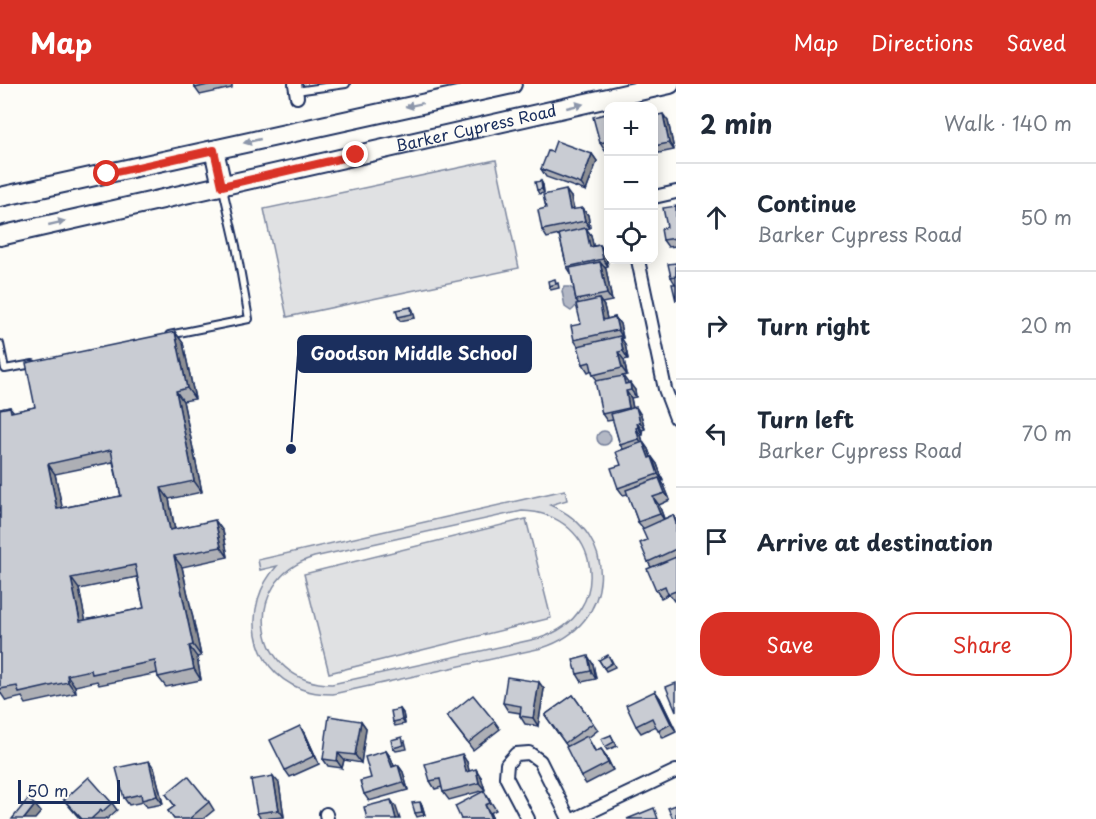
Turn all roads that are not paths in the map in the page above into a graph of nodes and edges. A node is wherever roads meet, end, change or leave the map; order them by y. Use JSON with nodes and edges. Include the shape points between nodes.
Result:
{"nodes":[{"id":1,"x":346,"y":84,"type":"edge"},
{"id":2,"x":512,"y":84,"type":"edge"},
{"id":3,"x":670,"y":84,"type":"edge"},
{"id":4,"x":296,"y":91,"type":"edge"},
{"id":5,"x":214,"y":150,"type":"junction"},
{"id":6,"x":222,"y":186,"type":"junction"},
{"id":7,"x":676,"y":192,"type":"edge"},
{"id":8,"x":658,"y":196,"type":"edge"},
{"id":9,"x":0,"y":197,"type":"edge"},
{"id":10,"x":0,"y":236,"type":"edge"},
{"id":11,"x":639,"y":264,"type":"edge"},
{"id":12,"x":156,"y":338,"type":"edge"},
{"id":13,"x":0,"y":344,"type":"edge"},
{"id":14,"x":40,"y":362,"type":"edge"},
{"id":15,"x":676,"y":418,"type":"edge"},
{"id":16,"x":676,"y":771,"type":"edge"},
{"id":17,"x":528,"y":819,"type":"edge"},
{"id":18,"x":569,"y":819,"type":"edge"},
{"id":19,"x":575,"y":819,"type":"edge"}],
"edges":[{"from":1,"to":4,"type":"lane"},
{"from":2,"to":5,"type":"main road","one_way":true},
{"from":6,"to":3,"type":"main road","name":"Barker Cypress Road","one_way":true},
{"from":5,"to":6,"type":"main road"},
{"from":5,"to":9,"type":"main road"},
{"from":10,"to":6,"type":"main road","name":"Barker Cypress Road","one_way":true},
{"from":6,"to":12,"type":"lane","via":[[249,319]]},
{"from":7,"to":8,"type":"street"},
{"from":11,"to":15,"type":"street","via":[[665,389]]},
{"from":13,"to":14,"type":"lane","via":[[5,369]]},
{"from":16,"to":19,"type":"street"},
{"from":17,"to":18,"type":"street","via":[[507,777],[507,764],[516,754],[529,753],[540,761]]}]}
